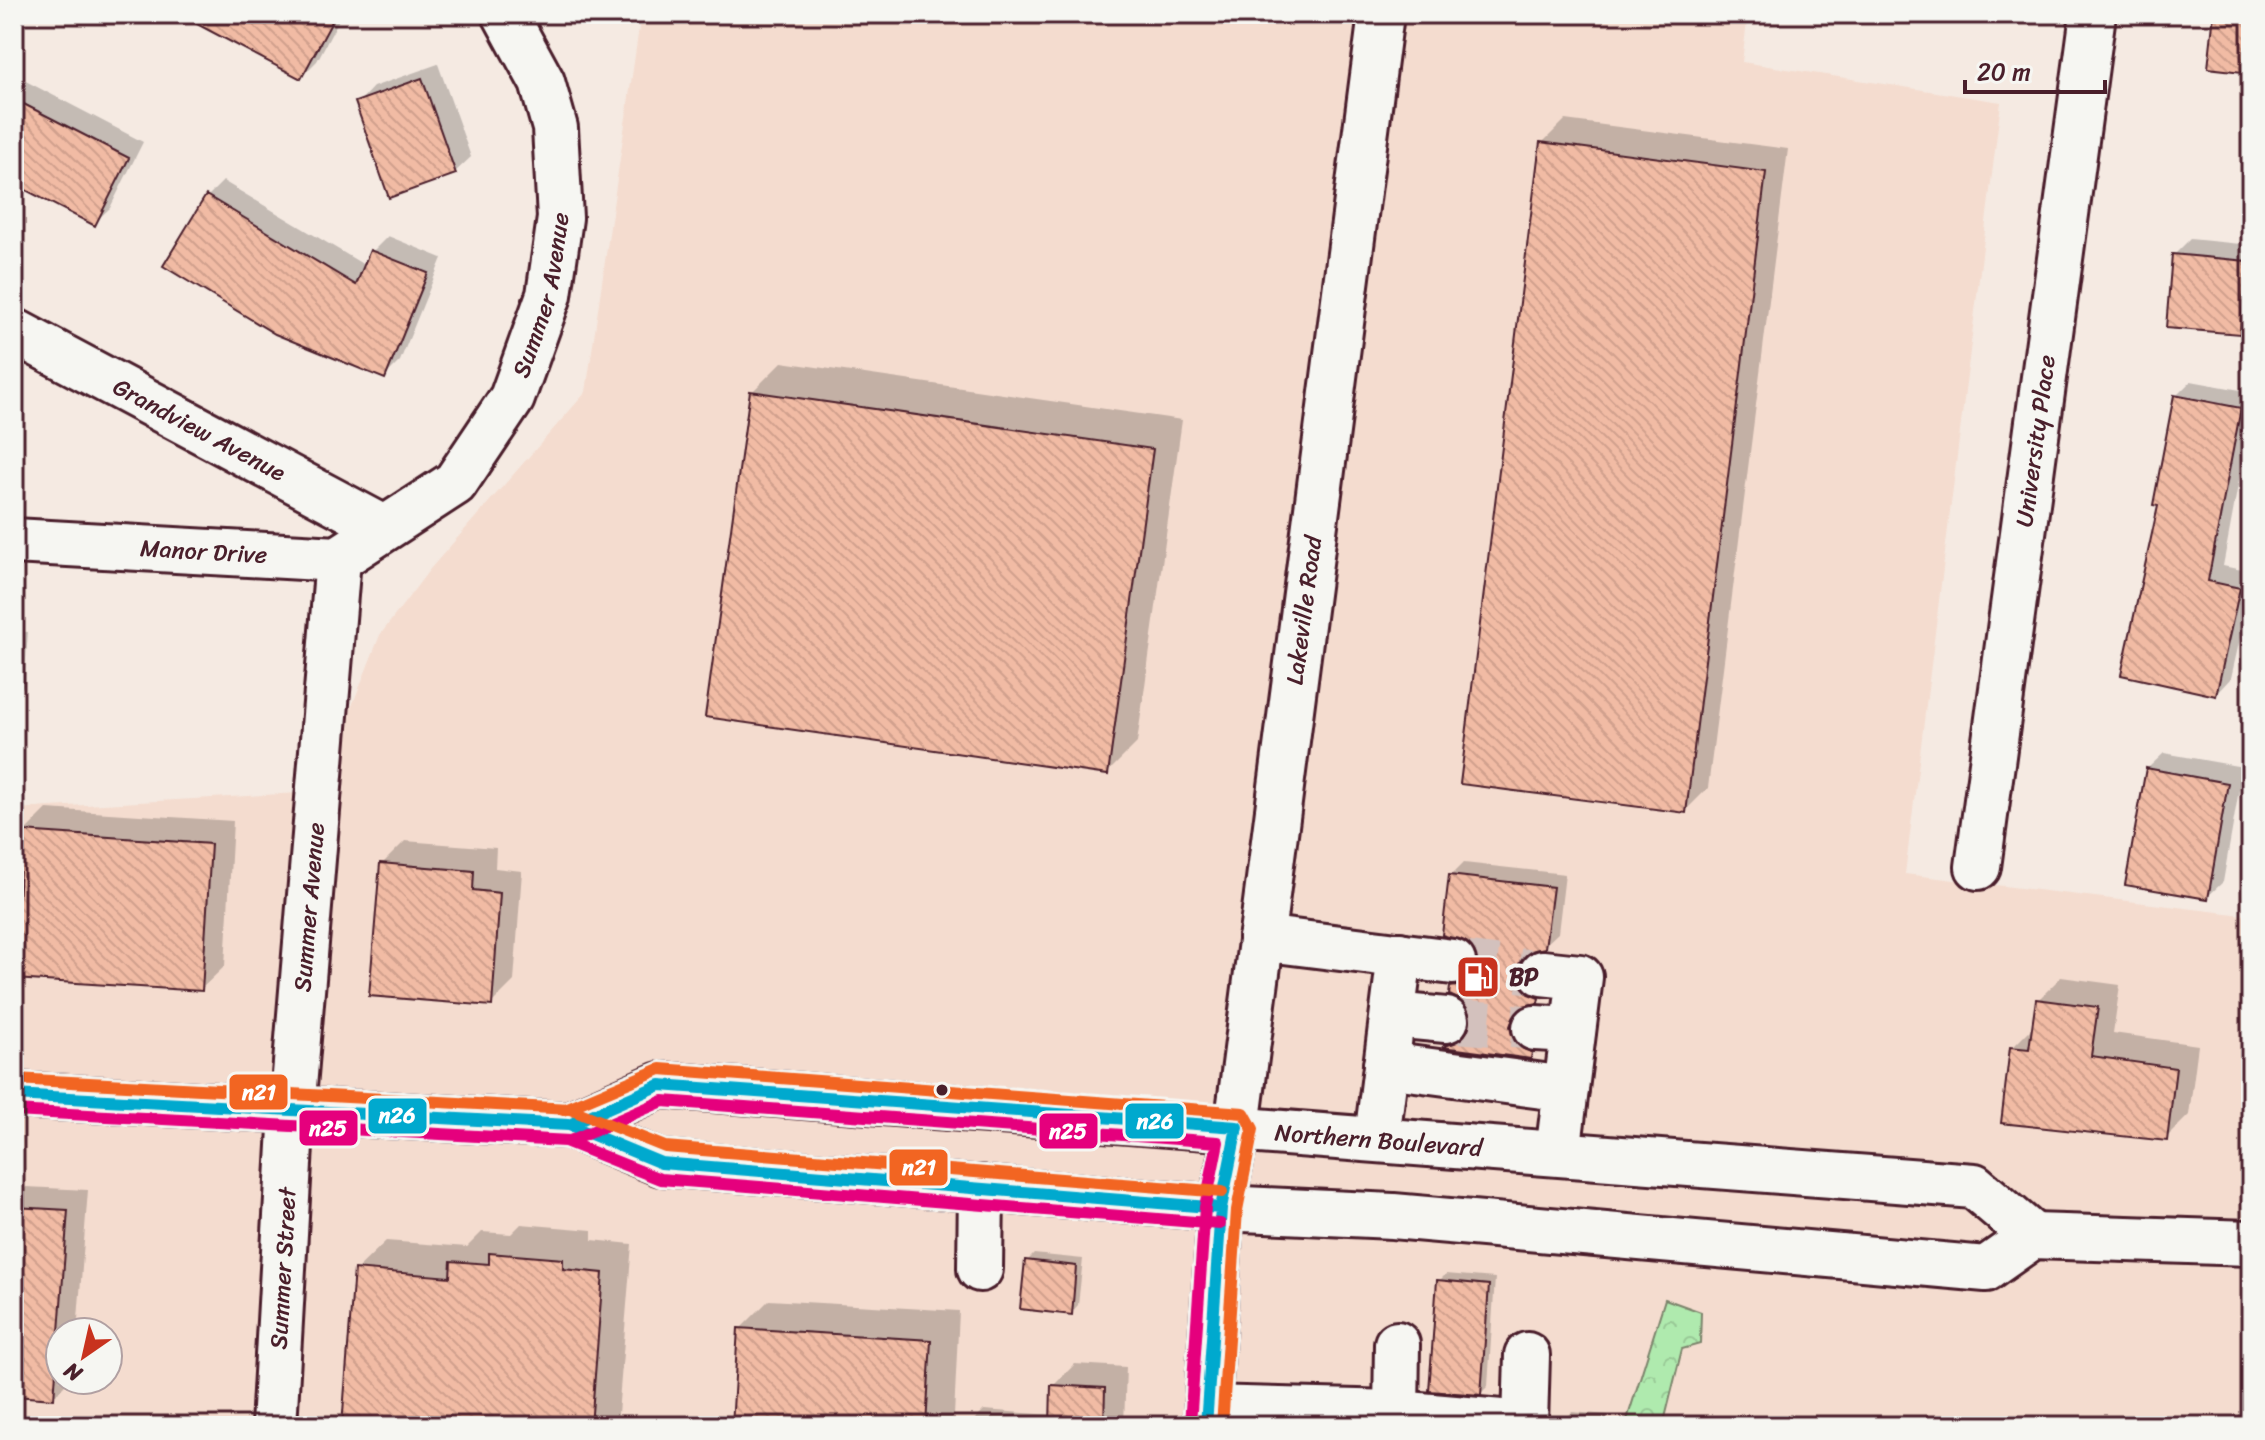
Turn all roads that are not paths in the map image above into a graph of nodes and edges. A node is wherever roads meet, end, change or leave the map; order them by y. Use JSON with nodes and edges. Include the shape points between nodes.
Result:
{"nodes":[{"id":1,"x":505,"y":14,"type":"edge"},
{"id":2,"x":1381,"y":14,"type":"edge"},
{"id":3,"x":2093,"y":14,"type":"edge"},
{"id":4,"x":14,"y":331,"type":"edge"},
{"id":5,"x":384,"y":528,"type":"junction"},
{"id":6,"x":14,"y":541,"type":"edge"},
{"id":7,"x":338,"y":559,"type":"junction"},
{"id":8,"x":1978,"y":867,"type":"dead end"},
{"id":9,"x":1261,"y":938,"type":"junction"},
{"id":10,"x":1400,"y":955,"type":"junction"},
{"id":11,"x":1453,"y":962,"type":"tunnel mouth"},
{"id":12,"x":1542,"y":973,"type":"tunnel mouth"},
{"id":13,"x":1393,"y":1015,"type":"junction"},
{"id":14,"x":1446,"y":1020,"type":"tunnel mouth"},
{"id":15,"x":1386,"y":1065,"type":"junction"},
{"id":16,"x":1566,"y":1089,"type":"junction"},
{"id":17,"x":14,"y":1095,"type":"edge"},
{"id":18,"x":292,"y":1111,"type":"junction"},
{"id":19,"x":569,"y":1125,"type":"junction"},
{"id":20,"x":1237,"y":1127,"type":"junction"},
{"id":21,"x":1377,"y":1138,"type":"junction"},
{"id":22,"x":1558,"y":1153,"type":"junction"},
{"id":23,"x":981,"y":1188,"type":"junction"},
{"id":24,"x":1221,"y":1208,"type":"junction"},
{"id":25,"x":2033,"y":1236,"type":"junction"},
{"id":26,"x":2251,"y":1243,"type":"edge"},
{"id":27,"x":980,"y":1269,"type":"dead end"},
{"id":28,"x":1397,"y":1344,"type":"dead end"},
{"id":29,"x":1527,"y":1355,"type":"dead end"},
{"id":30,"x":1396,"y":1413,"type":"junction"},
{"id":31,"x":1207,"y":1417,"type":"edge"},
{"id":32,"x":1326,"y":1419,"type":"edge"},
{"id":33,"x":274,"y":1426,"type":"edge"}],
"edges":[{"from":1,"to":5,"type":"main road","name":"Summer Avenue","via":[[542,82],[555,128],[560,218],[549,295],[512,398],[455,483]]},
{"from":2,"to":9,"type":"main road","name":"Lakeville Road"},
{"from":3,"to":8,"type":"main road","name":"University Place"},
{"from":4,"to":5,"type":"main road","name":"Grandview Avenue"},
{"from":5,"to":7,"type":"main road"},
{"from":6,"to":7,"type":"main road","name":"Manor Drive"},
{"from":7,"to":18,"type":"main road","name":"Summer Avenue"},
{"from":9,"to":10,"type":"main road"},
{"from":9,"to":20,"type":"main road","name":"Lakeville Road"},
{"from":10,"to":11,"type":"main road"},
{"from":10,"to":13,"type":"main road"},
{"from":12,"to":16,"type":"main road","via":[[1580,977],[1554,1029]]},
{"from":13,"to":14,"type":"main road"},
{"from":13,"to":15,"type":"main road"},
{"from":15,"to":16,"type":"main road"},
{"from":15,"to":21,"type":"main road"},
{"from":16,"to":22,"type":"main road"},
{"from":17,"to":18,"type":"main road","name":"Northern Boulevard"},
{"from":18,"to":19,"type":"main road","name":"Northern Boulevard"},
{"from":18,"to":33,"type":"main road","name":"Summer Street"},
{"from":19,"to":20,"type":"main road","name":"Northern Boulevard","via":[[660,1085]]},
{"from":19,"to":23,"type":"main road","name":"Northern Boulevard","via":[[661,1163]]},
{"from":20,"to":21,"type":"main road","name":"Northern Boulevard"},
{"from":20,"to":24,"type":"main road","name":"Lakeville Road"},
{"from":21,"to":22,"type":"main road","name":"Northern Boulevard"},
{"from":22,"to":25,"type":"main road","name":"Northern Boulevard","via":[[1974,1186]]},
{"from":23,"to":24,"type":"main road","name":"Northern Boulevard"},
{"from":23,"to":27,"type":"main road"},
{"from":24,"to":25,"type":"main road","name":"Northern Boulevard","via":[[1393,1216],[1986,1269]]},
{"from":24,"to":31,"type":"main road","name":"Lakeville Road"},
{"from":25,"to":26,"type":"main road"},
{"from":28,"to":30,"type":"main road"},
{"from":29,"to":30,"type":"main road","via":[[1525,1424]]},
{"from":30,"to":32,"type":"main road"},
{"from":31,"to":32,"type":"main road"}]}
